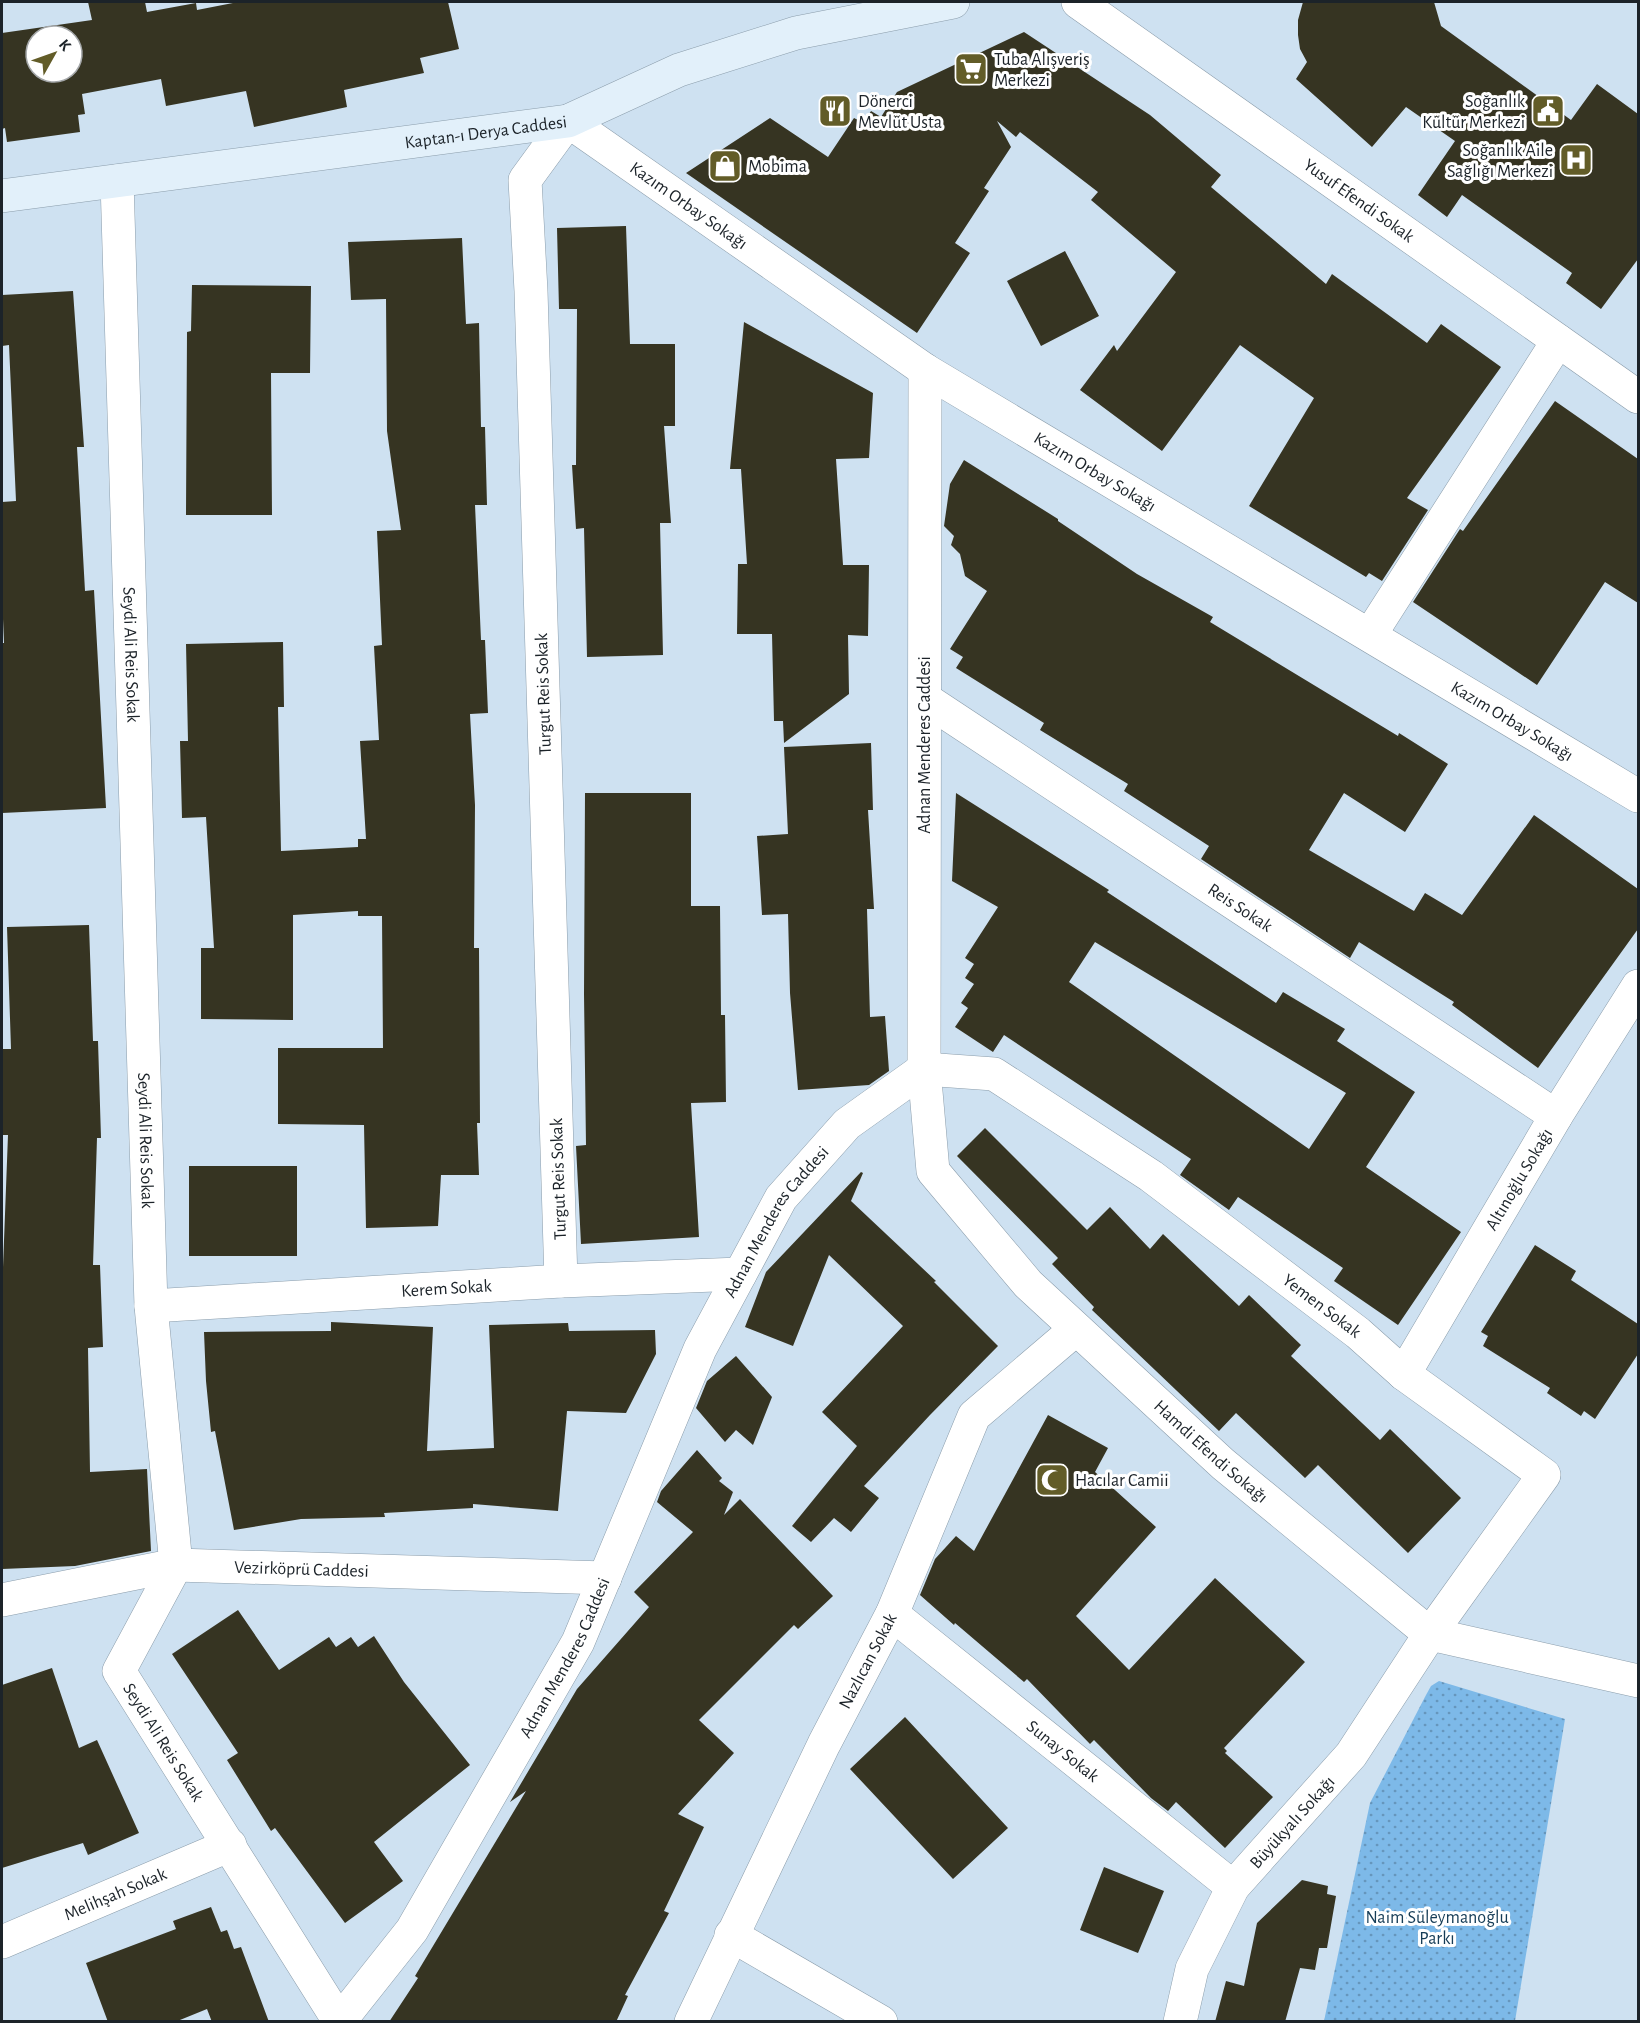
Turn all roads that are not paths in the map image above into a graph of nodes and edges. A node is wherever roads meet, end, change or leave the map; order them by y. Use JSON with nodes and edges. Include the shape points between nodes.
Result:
{"nodes":[{"id":1,"x":953,"y":2,"type":"edge"},
{"id":2,"x":1078,"y":2,"type":"edge"},
{"id":3,"x":568,"y":120,"type":"junction"},
{"id":4,"x":117,"y":181,"type":"junction"},
{"id":5,"x":2,"y":196,"type":"edge"},
{"id":6,"x":1558,"y":341,"type":"junction"},
{"id":7,"x":925,"y":370,"type":"junction"},
{"id":8,"x":1638,"y":398,"type":"edge"},
{"id":9,"x":1370,"y":635,"type":"junction"},
{"id":10,"x":925,"y":699,"type":"junction"},
{"id":11,"x":1638,"y":796,"type":"edge"},
{"id":12,"x":1638,"y":986,"type":"edge"},
{"id":13,"x":924,"y":1069,"type":"junction"},
{"id":14,"x":1556,"y":1116,"type":"junction"},
{"id":15,"x":740,"y":1274,"type":"junction"},
{"id":16,"x":561,"y":1281,"type":"junction"},
{"id":17,"x":151,"y":1306,"type":"junction"},
{"id":18,"x":1076,"y":1329,"type":"junction"},
{"id":19,"x":1404,"y":1374,"type":"junction"},
{"id":20,"x":176,"y":1565,"type":"junction"},
{"id":21,"x":605,"y":1578,"type":"junction"},
{"id":22,"x":2,"y":1600,"type":"edge"},
{"id":23,"x":892,"y":1614,"type":"junction"},
{"id":24,"x":1431,"y":1634,"type":"junction"},
{"id":25,"x":1638,"y":1681,"type":"edge"},
{"id":26,"x":230,"y":1845,"type":"junction"},
{"id":27,"x":1233,"y":1887,"type":"junction"},
{"id":28,"x":731,"y":1935,"type":"junction"},
{"id":29,"x":2,"y":1942,"type":"edge"},
{"id":30,"x":339,"y":2021,"type":"edge"},
{"id":31,"x":691,"y":2022,"type":"edge"},
{"id":32,"x":881,"y":2022,"type":"edge"},
{"id":33,"x":1180,"y":2022,"type":"edge"}],
"edges":[{"from":1,"to":3,"type":"street","name":"Kaptan-ı Derya Caddesi","via":[[796,33],[680,70]]},
{"from":2,"to":6,"type":"street","name":"Yusuf Efendi Sokak"},
{"from":3,"to":4,"type":"street","name":"Kaptan-ı Derya Caddesi"},
{"from":3,"to":7,"type":"street","name":"Kazım Orbay Sokağı"},
{"from":3,"to":16,"type":"street","name":"Turgut Reis Sokak","via":[[525,180]]},
{"from":4,"to":5,"type":"street","name":"Kaptan-ı Derya Caddesi"},
{"from":4,"to":17,"type":"street","name":"Seydi Ali Reis Sokak"},
{"from":6,"to":8,"type":"street","name":"Yusuf Efendi Sokak"},
{"from":6,"to":9,"type":"street"},
{"from":7,"to":9,"type":"street","name":"Kazım Orbay Sokağı"},
{"from":7,"to":10,"type":"street","name":"Adnan Menderes Caddesi"},
{"from":9,"to":11,"type":"street","name":"Kazım Orbay Sokağı"},
{"from":10,"to":13,"type":"street","name":"Adnan Menderes Caddesi"},
{"from":10,"to":14,"type":"street","name":"Reis Sokak"},
{"from":12,"to":14,"type":"street","name":"Altınoğlu Sokağı"},
{"from":13,"to":15,"type":"street","name":"Adnan Menderes Caddesi","via":[[846,1124],[781,1198]]},
{"from":13,"to":18,"type":"street","name":"Hamdi Efendi Sokağı","via":[[933,1171],[1028,1284]]},
{"from":13,"to":19,"type":"street","name":"Yemen Sokak","via":[[994,1074],[1151,1176],[1358,1333]]},
{"from":14,"to":19,"type":"street","name":"Altınoğlu Sokağı"},
{"from":15,"to":16,"type":"street","name":"Kerem Sokak"},
{"from":15,"to":21,"type":"street","name":"Adnan Menderes Caddesi","via":[[700,1349]]},
{"from":16,"to":17,"type":"street","name":"Kerem Sokak"},
{"from":17,"to":20,"type":"street","name":"Seydi Ali Reis Sokak"},
{"from":18,"to":23,"type":"street","name":"Nazlıcan Sokak","via":[[974,1416]]},
{"from":18,"to":24,"type":"street","name":"Hamdi Efendi Sokağı","via":[[1223,1464]]},
{"from":19,"to":24,"type":"street","name":"Yemen Sokak","via":[[1544,1475]]},
{"from":20,"to":21,"type":"street","name":"Vezirköprü Caddesi"},
{"from":20,"to":22,"type":"street","name":"Vezirköprü Caddesi"},
{"from":20,"to":26,"type":"street","name":"Seydi Ali Reis Sokak","via":[[119,1671]]},
{"from":21,"to":30,"type":"street","name":"Adnan Menderes Caddesi","via":[[578,1642],[412,1930]]},
{"from":23,"to":27,"type":"street","name":"Sunay Sokak"},
{"from":23,"to":28,"type":"street","name":"Nazlıcan Sokak"},
{"from":24,"to":25,"type":"street","name":"Hamdi Efendi Sokağı"},
{"from":24,"to":27,"type":"street","name":"Büyükyalı Sokağı","via":[[1351,1755]]},
{"from":26,"to":29,"type":"street","name":"Melihşah Sokak"},
{"from":26,"to":30,"type":"street","name":"Seydi Ali Reis Sokak"},
{"from":27,"to":33,"type":"street","name":"Büyükyalı Sokağı","via":[[1192,1969]]},
{"from":28,"to":31,"type":"street","name":"Nazlıcan Sokak"},
{"from":28,"to":32,"type":"street"}]}
